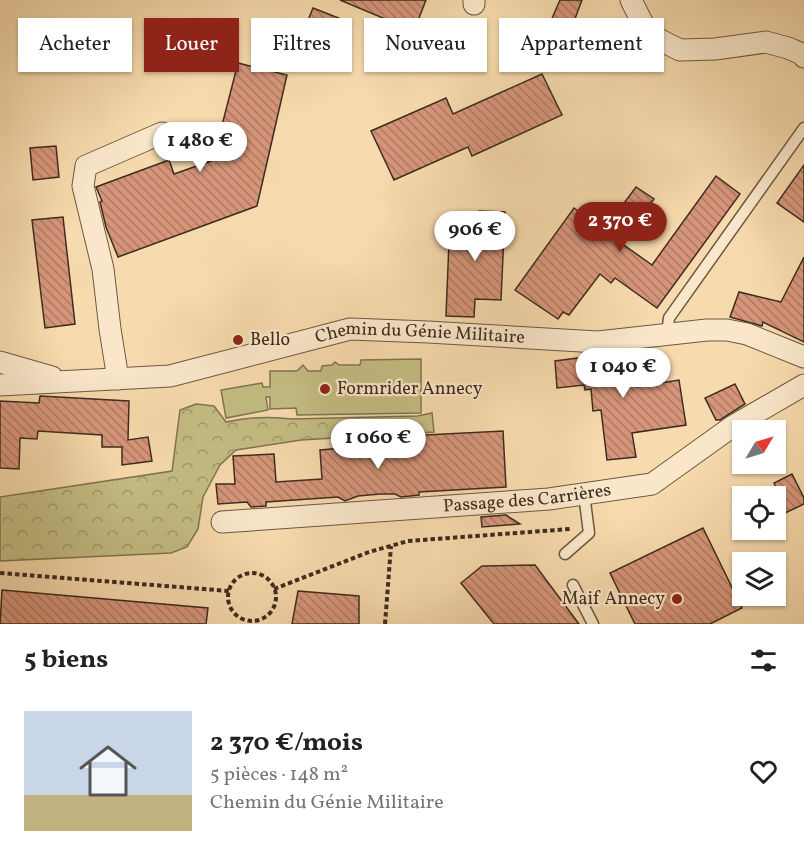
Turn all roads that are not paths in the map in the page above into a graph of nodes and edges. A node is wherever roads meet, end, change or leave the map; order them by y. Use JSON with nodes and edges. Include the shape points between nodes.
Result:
{"nodes":[{"id":1,"x":631,"y":0,"type":"edge"},
{"id":2,"x":803,"y":52,"type":"edge"},
{"id":3,"x":804,"y":128,"type":"edge"},
{"id":4,"x":162,"y":133,"type":"dead end"},
{"id":5,"x":667,"y":334,"type":"junction"},
{"id":6,"x":804,"y":357,"type":"edge"},
{"id":7,"x":0,"y":362,"type":"edge"},
{"id":8,"x":118,"y":379,"type":"junction"},
{"id":9,"x":67,"y":381,"type":"junction"},
{"id":10,"x":0,"y":385,"type":"edge"},
{"id":11,"x":804,"y":385,"type":"edge"},
{"id":12,"x":584,"y":494,"type":"junction"},
{"id":13,"x":222,"y":522,"type":"dead end"},
{"id":14,"x":565,"y":554,"type":"dead end"},
{"id":15,"x":573,"y":585,"type":"dead end"},
{"id":16,"x":593,"y":624,"type":"edge"}],
"edges":[{"from":1,"to":2,"type":"street","via":[[648,34],[680,50],[766,42]]},
{"from":3,"to":5,"type":"lane","via":[[669,318]]},
{"from":4,"to":8,"type":"street","via":[[86,166],[83,186],[103,269]]},
{"from":5,"to":6,"type":"street","name":"Chemin du Génie Militaire","via":[[727,330]]},
{"from":5,"to":8,"type":"street","name":"Chemin du Génie Militaire","via":[[598,342],[350,329],[170,376]]},
{"from":7,"to":9,"type":"street"},
{"from":8,"to":9,"type":"street","name":"Chemin du Génie Militaire"},
{"from":9,"to":10,"type":"street","name":"Chemin du Génie Militaire"},
{"from":11,"to":12,"type":"street","name":"Passage des Carrières","via":[[733,426],[652,483]]},
{"from":12,"to":13,"type":"street","name":"Passage des Carrières"},
{"from":12,"to":14,"type":"lane","via":[[589,533]]},
{"from":15,"to":16,"type":"lane"}]}
